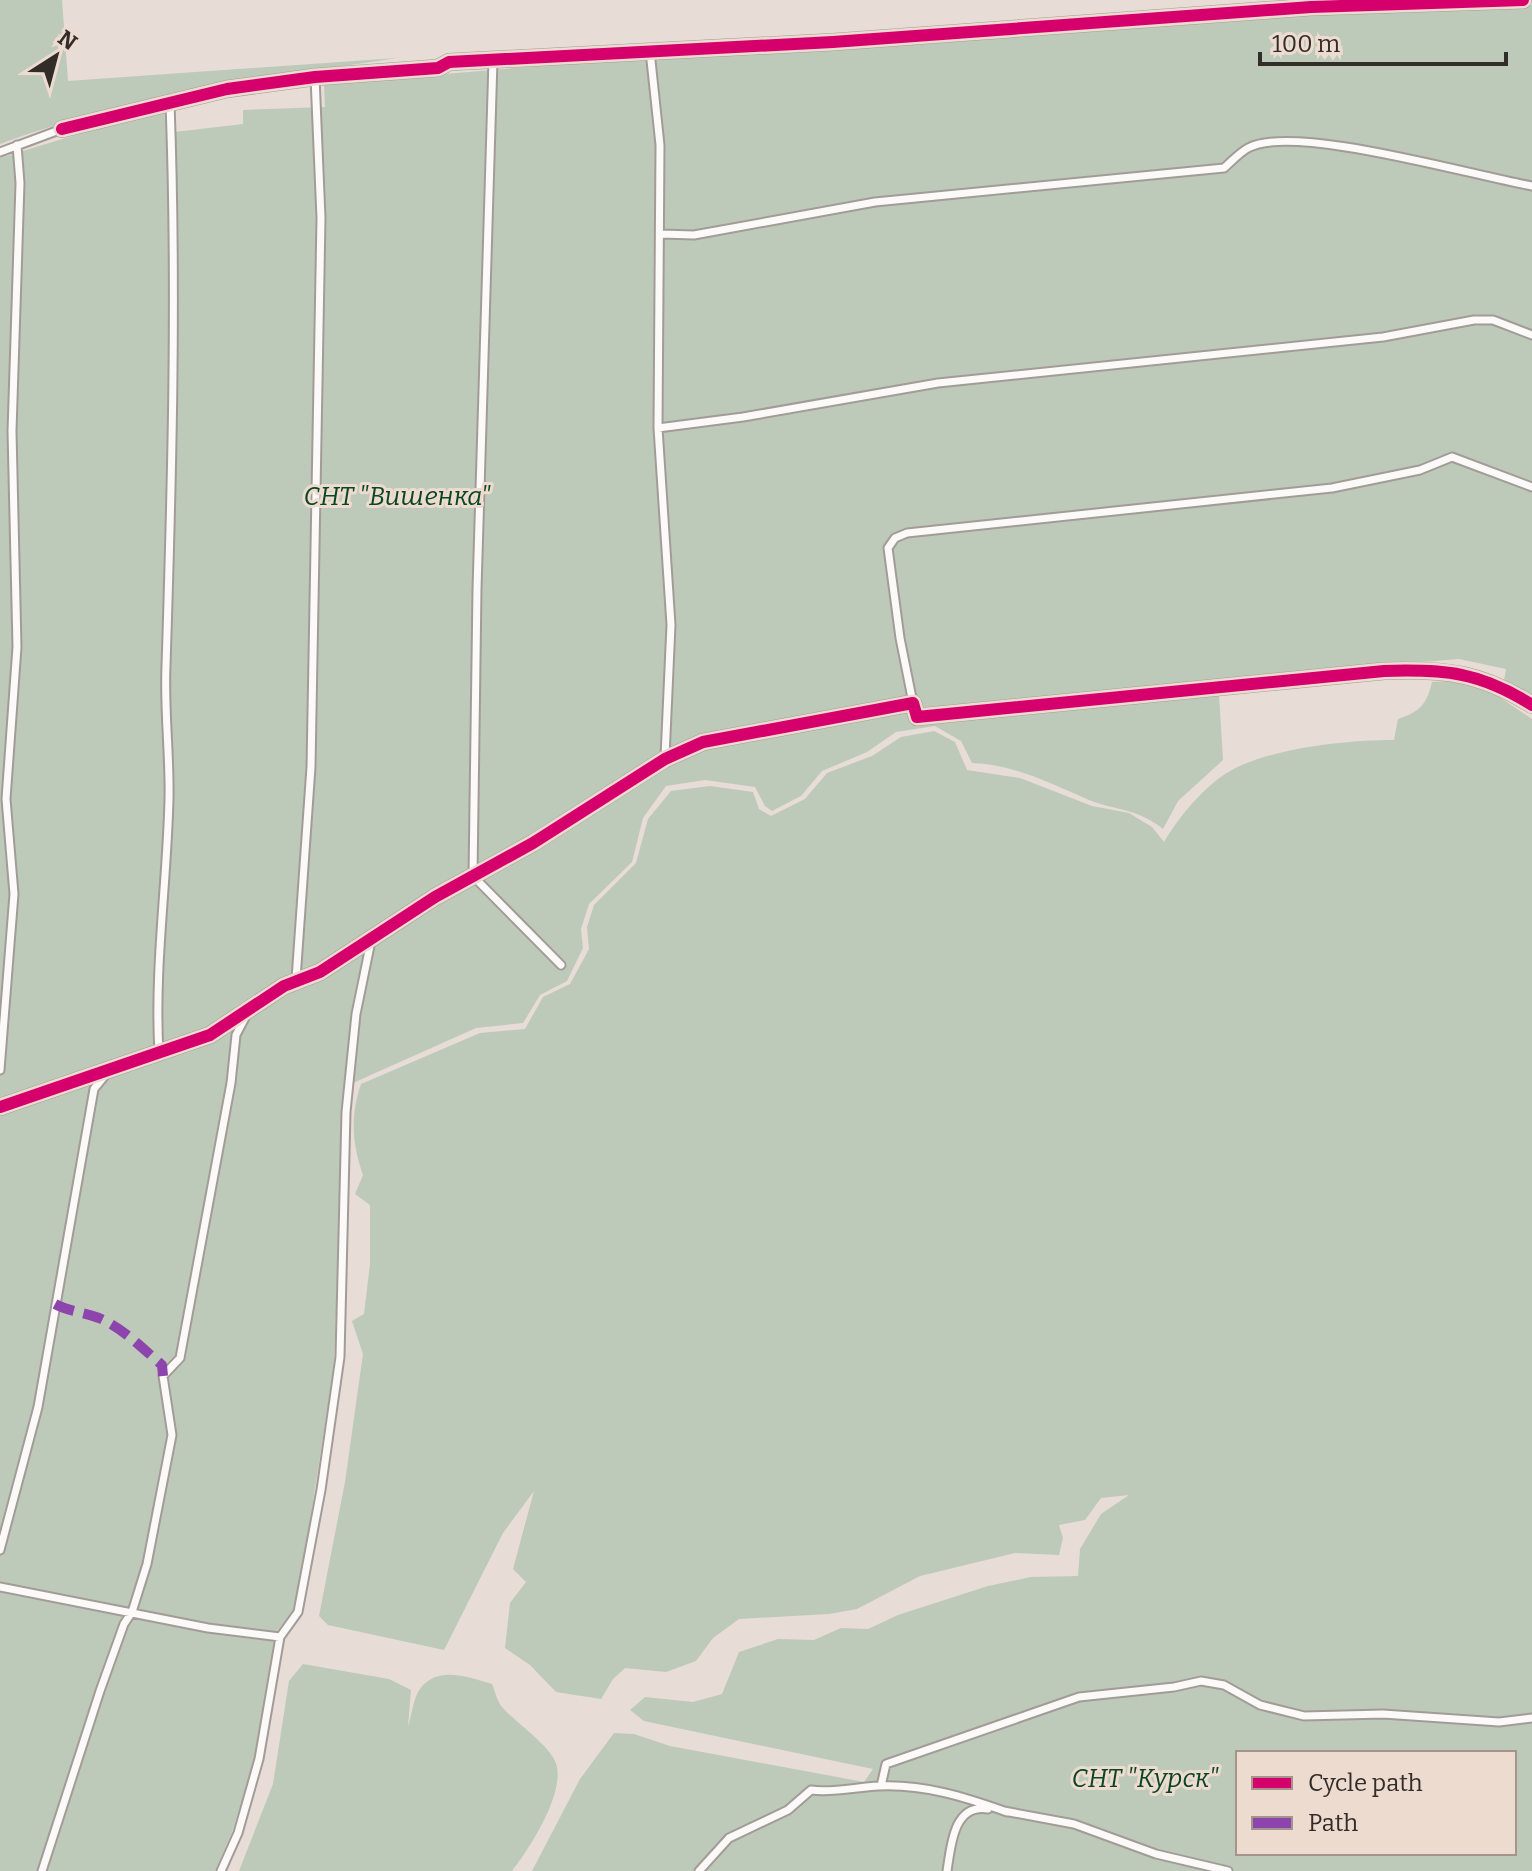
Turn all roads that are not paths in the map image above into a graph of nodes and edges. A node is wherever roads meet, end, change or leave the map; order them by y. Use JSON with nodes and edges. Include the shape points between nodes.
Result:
{"nodes":[{"id":1,"x":1523,"y":0,"type":"edge"},
{"id":2,"x":650,"y":51,"type":"junction"},
{"id":3,"x":493,"y":60,"type":"junction"},
{"id":4,"x":315,"y":77,"type":"junction"},
{"id":5,"x":170,"y":101,"type":"junction"},
{"id":6,"x":62,"y":129,"type":"joint"},
{"id":7,"x":17,"y":145,"type":"junction"},
{"id":8,"x":0,"y":152,"type":"edge"},
{"id":9,"x":1532,"y":186,"type":"edge"},
{"id":10,"x":661,"y":234,"type":"junction"},
{"id":11,"x":1532,"y":335,"type":"edge"},
{"id":12,"x":658,"y":428,"type":"junction"},
{"id":13,"x":1532,"y":487,"type":"edge"},
{"id":14,"x":913,"y":703,"type":"junction"},
{"id":15,"x":1532,"y":705,"type":"edge"},
{"id":16,"x":665,"y":759,"type":"junction"},
{"id":17,"x":473,"y":876,"type":"junction"},
{"id":18,"x":371,"y":939,"type":"junction"},
{"id":19,"x":561,"y":965,"type":"dead end"},
{"id":20,"x":296,"y":979,"type":"junction"},
{"id":21,"x":250,"y":1009,"type":"junction"},
{"id":22,"x":159,"y":1053,"type":"junction"},
{"id":23,"x":0,"y":1070,"type":"edge"},
{"id":24,"x":108,"y":1071,"type":"junction"},
{"id":25,"x":0,"y":1107,"type":"edge"},
{"id":26,"x":0,"y":1550,"type":"edge"},
{"id":27,"x":0,"y":1587,"type":"edge"},
{"id":28,"x":132,"y":1612,"type":"junction"},
{"id":29,"x":280,"y":1637,"type":"junction"},
{"id":30,"x":1532,"y":1718,"type":"edge"},
{"id":31,"x":881,"y":1786,"type":"junction"},
{"id":32,"x":1007,"y":1812,"type":"junction"},
{"id":33,"x":42,"y":1871,"type":"edge"},
{"id":34,"x":221,"y":1871,"type":"edge"},
{"id":35,"x":699,"y":1871,"type":"edge"},
{"id":36,"x":947,"y":1871,"type":"edge"},
{"id":37,"x":1228,"y":1871,"type":"edge"}],
"edges":[{"from":1,"to":2,"type":"street","via":[[1311,7]]},
{"from":2,"to":3,"type":"street"},
{"from":2,"to":10,"type":"lane","via":[[660,145]]},
{"from":3,"to":4,"type":"street"},
{"from":3,"to":17,"type":"lane"},
{"from":4,"to":5,"type":"street"},
{"from":4,"to":20,"type":"lane","via":[[321,218],[311,767]]},
{"from":5,"to":6,"type":"street"},
{"from":5,"to":22,"type":"lane","via":[[174,395],[165,669],[169,797],[156,1002]]},
{"from":6,"to":7,"type":"lane"},
{"from":7,"to":8,"type":"lane"},
{"from":7,"to":23,"type":"lane","via":[[12,431],[17,647],[6,799],[14,894]]},
{"from":9,"to":10,"type":"lane","via":[[1341,144],[1269,142],[1248,148],[1224,168],[875,202],[694,235]]},
{"from":10,"to":12,"type":"lane"},
{"from":11,"to":12,"type":"lane","via":[[1493,320],[1474,320],[1383,337],[938,383]]},
{"from":12,"to":16,"type":"lane","via":[[671,625]]},
{"from":13,"to":14,"type":"lane","via":[[1452,457],[1420,470],[1332,488],[907,533],[888,548]]},
{"from":14,"to":15,"type":"street","via":[[917,717],[1238,683],[1435,669],[1479,677]]},
{"from":14,"to":16,"type":"street","via":[[703,742]]},
{"from":16,"to":17,"type":"street"},
{"from":17,"to":18,"type":"street"},
{"from":17,"to":19,"type":"lane"},
{"from":18,"to":20,"type":"street","via":[[320,972]]},
{"from":18,"to":29,"type":"lane","via":[[356,1014],[346,1112],[340,1357],[307,1578],[298,1612]]},
{"from":20,"to":21,"type":"street"},
{"from":21,"to":22,"type":"street","via":[[210,1035]]},
{"from":21,"to":28,"type":"lane","via":[[236,1035],[180,1358],[163,1376],[172,1435],[147,1564]]},
{"from":22,"to":24,"type":"street"},
{"from":24,"to":25,"type":"street"},
{"from":24,"to":26,"type":"lane","via":[[94,1089],[38,1407]]},
{"from":27,"to":28,"type":"lane"},
{"from":28,"to":29,"type":"lane"},
{"from":28,"to":33,"type":"lane","via":[[100,1691]]},
{"from":29,"to":34,"type":"lane","via":[[259,1759]]},
{"from":30,"to":31,"type":"lane","via":[[1499,1722],[1383,1714],[1304,1716],[1201,1681],[1079,1697],[1022,1715],[886,1764]]},
{"from":31,"to":32,"type":"lane","via":[[947,1791]]},
{"from":31,"to":35,"type":"lane","via":[[811,1790],[788,1810],[729,1838]]},
{"from":32,"to":36,"type":"lane","via":[[981,1808],[967,1813],[956,1824]]},
{"from":32,"to":37,"type":"lane","via":[[1074,1824],[1156,1854]]}]}
